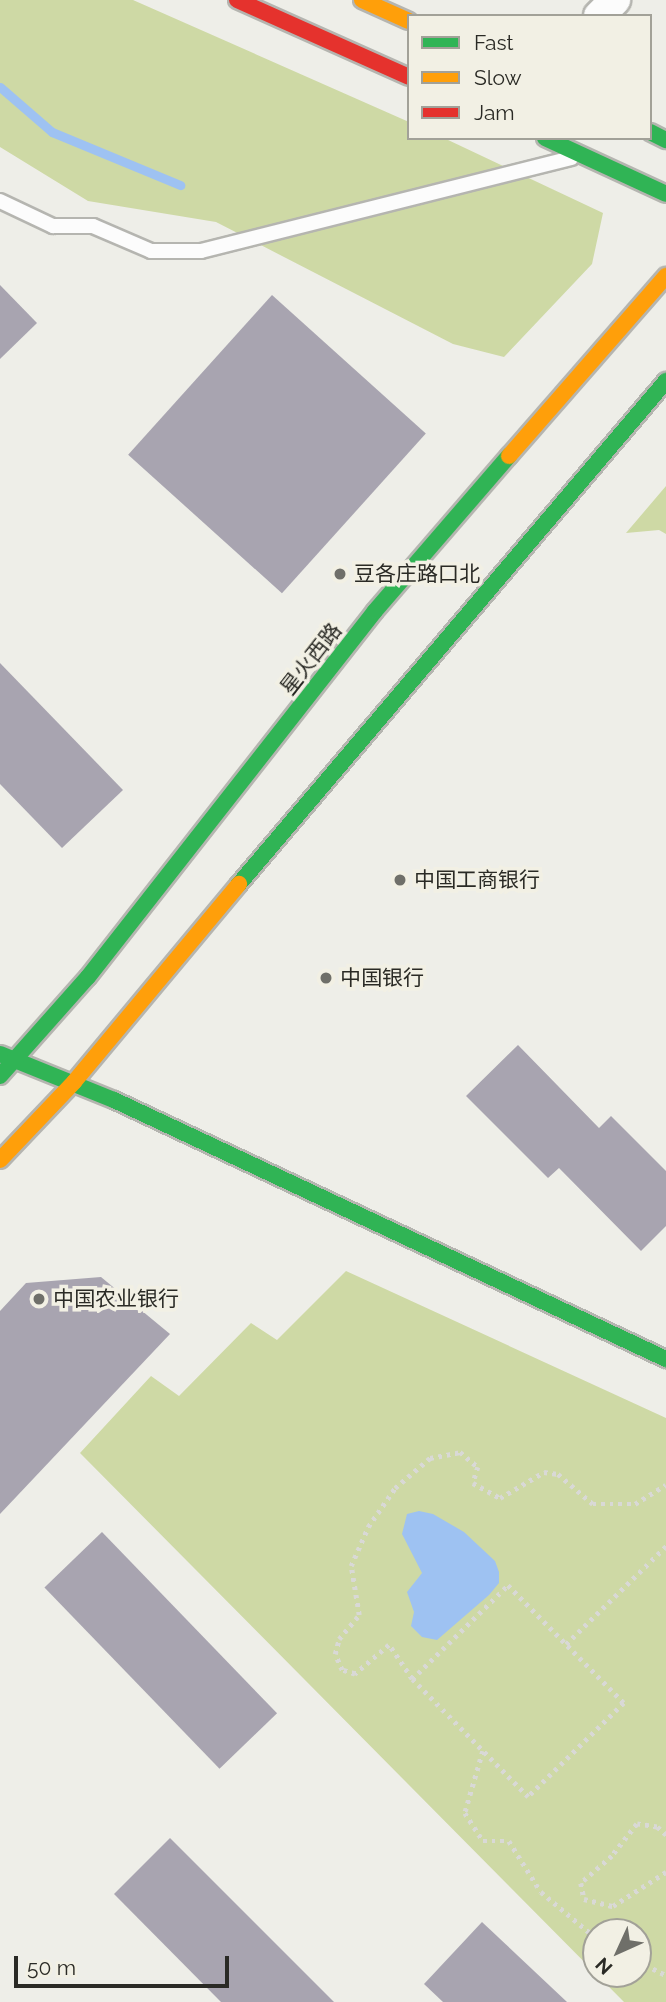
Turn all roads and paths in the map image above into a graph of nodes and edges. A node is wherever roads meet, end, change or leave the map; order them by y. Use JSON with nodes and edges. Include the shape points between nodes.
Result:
{"nodes":[{"id":1,"x":237,"y":0,"type":"edge"},
{"id":2,"x":362,"y":0,"type":"edge"},
{"id":3,"x":615,"y":0,"type":"edge"},
{"id":4,"x":602,"y":14,"type":"edge"},
{"id":5,"x":407,"y":20,"type":"edge"},
{"id":6,"x":407,"y":76,"type":"edge"},
{"id":7,"x":549,"y":140,"type":"edge"},
{"id":8,"x":582,"y":155,"type":"junction"},
{"id":9,"x":666,"y":194,"type":"edge"},
{"id":10,"x":0,"y":201,"type":"edge"},
{"id":11,"x":666,"y":276,"type":"edge"},
{"id":12,"x":666,"y":381,"type":"edge"},
{"id":13,"x":0,"y":1045,"type":"edge"},
{"id":14,"x":0,"y":1054,"type":"edge"},
{"id":15,"x":17,"y":1058,"type":"junction"},
{"id":16,"x":0,"y":1076,"type":"edge"},
{"id":17,"x":74,"y":1082,"type":"junction"},
{"id":18,"x":0,"y":1160,"type":"edge"},
{"id":19,"x":666,"y":1359,"type":"edge"},
{"id":20,"x":666,"y":1485,"type":"edge"},
{"id":21,"x":666,"y":1546,"type":"edge"},
{"id":22,"x":566,"y":1644,"type":"junction"},
{"id":23,"x":412,"y":1679,"type":"junction"},
{"id":24,"x":483,"y":1751,"type":"junction"},
{"id":25,"x":666,"y":1835,"type":"edge"},
{"id":26,"x":666,"y":1872,"type":"edge"},
{"id":27,"x":582,"y":1926,"type":"edge"}],
"edges":[{"from":1,"to":6,"type":"main road"},
{"from":2,"to":5,"type":"main road"},
{"from":3,"to":4,"type":"street"},
{"from":7,"to":8,"type":"main road"},
{"from":8,"to":9,"type":"main road"},
{"from":8,"to":10,"type":"lane","via":[[201,251],[151,251],[93,226],[53,226]]},
{"from":11,"to":15,"type":"main road","name":"星火西路","via":[[375,611],[88,977]]},
{"from":12,"to":17,"type":"main road","via":[[411,676]]},
{"from":13,"to":15,"type":"main road"},
{"from":14,"to":15,"type":"main road"},
{"from":15,"to":16,"type":"main road","name":"星火西路"},
{"from":15,"to":17,"type":"main road"},
{"from":17,"to":18,"type":"main road"},
{"from":17,"to":19,"type":"main road"},
{"from":20,"to":23,"type":"path","via":[[635,1504],[593,1504],[558,1475],[544,1472],[500,1498],[472,1483],[478,1467],[460,1452],[430,1458],[395,1488],[368,1527],[351,1566],[359,1615],[339,1639],[335,1654],[342,1670],[355,1674],[388,1645]]},
{"from":21,"to":22,"type":"path"},
{"from":22,"to":23,"type":"path","via":[[508,1585]]},
{"from":22,"to":24,"type":"path","via":[[624,1703],[528,1797]]},
{"from":23,"to":24,"type":"path"},
{"from":24,"to":27,"type":"path","via":[[465,1813],[483,1841],[509,1841],[541,1892]]},
{"from":25,"to":26,"type":"path","via":[[657,1827],[637,1824],[612,1856],[581,1883],[584,1899],[613,1906]]}]}
